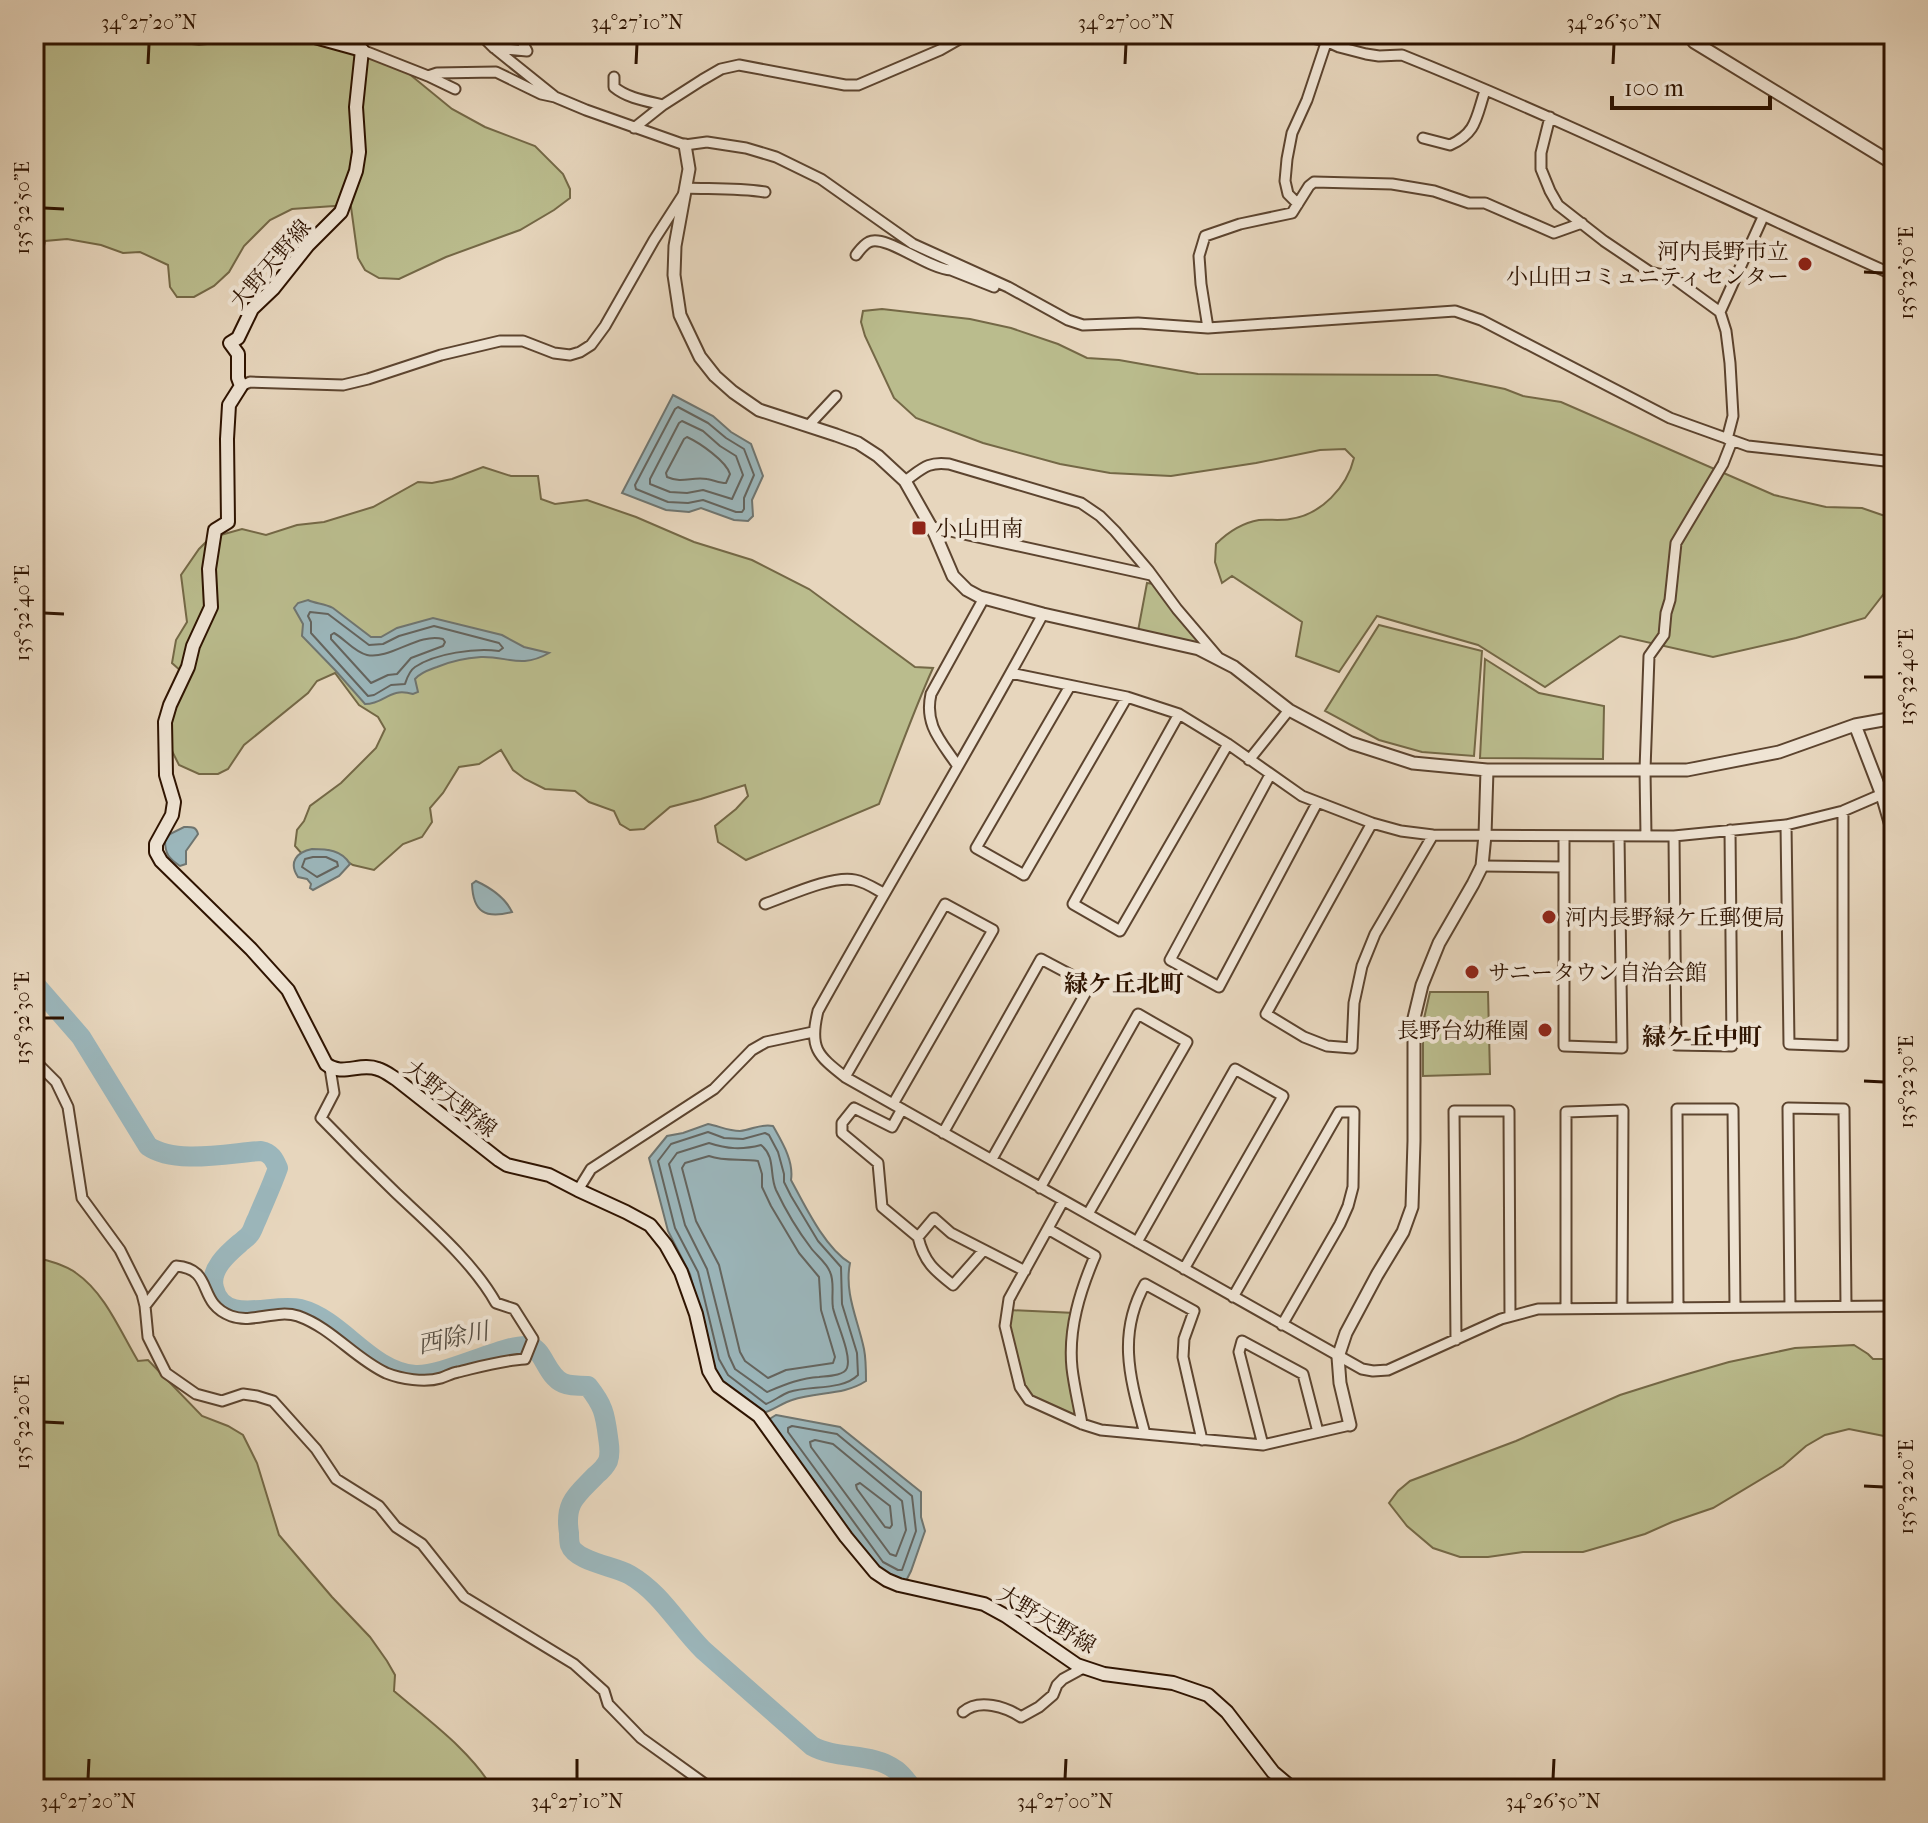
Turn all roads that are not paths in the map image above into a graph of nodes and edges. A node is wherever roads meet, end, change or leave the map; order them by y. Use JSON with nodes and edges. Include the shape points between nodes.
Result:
{"nodes":[{"id":1,"x":304,"y":34,"type":"edge"},
{"id":2,"x":480,"y":34,"type":"edge"},
{"id":3,"x":518,"y":34,"type":"edge"},
{"id":4,"x":968,"y":34,"type":"edge"},
{"id":5,"x":1292,"y":34,"type":"edge"},
{"id":6,"x":1689,"y":34,"type":"edge"},
{"id":7,"x":335,"y":38,"type":"edge"},
{"id":8,"x":1327,"y":38,"type":"edge"},
{"id":9,"x":493,"y":47,"type":"junction"},
{"id":10,"x":362,"y":50,"type":"junction"},
{"id":11,"x":428,"y":76,"type":"junction"},
{"id":12,"x":614,"y":77,"type":"dead end"},
{"id":13,"x":455,"y":89,"type":"dead end"},
{"id":14,"x":1485,"y":91,"type":"junction"},
{"id":15,"x":555,"y":97,"type":"junction"},
{"id":16,"x":663,"y":105,"type":"junction"},
{"id":17,"x":1550,"y":117,"type":"junction"},
{"id":18,"x":634,"y":128,"type":"junction"},
{"id":19,"x":1423,"y":138,"type":"dead end"},
{"id":20,"x":685,"y":145,"type":"junction"},
{"id":21,"x":1893,"y":160,"type":"edge"},
{"id":22,"x":686,"y":190,"type":"junction"},
{"id":23,"x":765,"y":192,"type":"dead end"},
{"id":24,"x":1298,"y":204,"type":"junction"},
{"id":25,"x":1763,"y":217,"type":"junction"},
{"id":26,"x":1582,"y":223,"type":"junction"},
{"id":27,"x":856,"y":255,"type":"dead end"},
{"id":28,"x":1894,"y":275,"type":"edge"},
{"id":29,"x":1017,"y":292,"type":"junction"},
{"id":30,"x":1720,"y":312,"type":"junction"},
{"id":31,"x":1208,"y":328,"type":"junction"},
{"id":32,"x":241,"y":386,"type":"junction"},
{"id":33,"x":836,"y":396,"type":"dead end"},
{"id":34,"x":808,"y":426,"type":"junction"},
{"id":35,"x":1729,"y":440,"type":"junction"},
{"id":36,"x":1894,"y":462,"type":"edge"},
{"id":37,"x":905,"y":481,"type":"junction"},
{"id":38,"x":932,"y":527,"type":"junction"},
{"id":39,"x":1151,"y":575,"type":"junction"},
{"id":40,"x":984,"y":598,"type":"junction"},
{"id":41,"x":1043,"y":614,"type":"junction"},
{"id":42,"x":1219,"y":658,"type":"junction"},
{"id":43,"x":1011,"y":673,"type":"junction"},
{"id":44,"x":1070,"y":686,"type":"junction"},
{"id":45,"x":1127,"y":697,"type":"junction"},
{"id":46,"x":1289,"y":710,"type":"junction"},
{"id":47,"x":1179,"y":714,"type":"junction"},
{"id":48,"x":1894,"y":718,"type":"edge"},
{"id":49,"x":1855,"y":725,"type":"junction"},
{"id":50,"x":1228,"y":744,"type":"junction"},
{"id":51,"x":1249,"y":760,"type":"junction"},
{"id":52,"x":957,"y":765,"type":"junction"},
{"id":53,"x":1487,"y":770,"type":"junction"},
{"id":54,"x":1645,"y":770,"type":"junction"},
{"id":55,"x":1270,"y":775,"type":"junction"},
{"id":56,"x":1894,"y":789,"type":"edge"},
{"id":57,"x":1882,"y":795,"type":"junction"},
{"id":58,"x":1317,"y":803,"type":"junction"},
{"id":59,"x":1843,"y":811,"type":"junction"},
{"id":60,"x":1372,"y":823,"type":"junction"},
{"id":61,"x":1786,"y":825,"type":"junction"},
{"id":62,"x":1730,"y":830,"type":"junction"},
{"id":63,"x":1433,"y":835,"type":"junction"},
{"id":64,"x":1485,"y":835,"type":"junction"},
{"id":65,"x":1564,"y":836,"type":"junction"},
{"id":66,"x":1619,"y":836,"type":"junction"},
{"id":67,"x":1646,"y":836,"type":"junction"},
{"id":68,"x":1674,"y":836,"type":"junction"},
{"id":69,"x":1894,"y":836,"type":"edge"},
{"id":70,"x":1482,"y":866,"type":"junction"},
{"id":71,"x":1564,"y":867,"type":"junction"},
{"id":72,"x":883,"y":893,"type":"junction"},
{"id":73,"x":765,"y":904,"type":"dead end"},
{"id":74,"x":813,"y":1032,"type":"junction"},
{"id":75,"x":34,"y":1060,"type":"edge"},
{"id":76,"x":330,"y":1068,"type":"junction"},
{"id":77,"x":845,"y":1077,"type":"junction"},
{"id":78,"x":898,"y":1107,"type":"junction"},
{"id":79,"x":943,"y":1133,"type":"junction"},
{"id":80,"x":992,"y":1159,"type":"junction"},
{"id":81,"x":1040,"y":1188,"type":"junction"},
{"id":82,"x":578,"y":1190,"type":"junction"},
{"id":83,"x":1063,"y":1201,"type":"junction"},
{"id":84,"x":1088,"y":1214,"type":"junction"},
{"id":85,"x":1048,"y":1229,"type":"junction"},
{"id":86,"x":918,"y":1237,"type":"junction"},
{"id":87,"x":1137,"y":1242,"type":"junction"},
{"id":88,"x":983,"y":1251,"type":"junction"},
{"id":89,"x":1184,"y":1269,"type":"junction"},
{"id":90,"x":1025,"y":1271,"type":"junction"},
{"id":91,"x":1233,"y":1297,"type":"junction"},
{"id":92,"x":145,"y":1306,"type":"junction"},
{"id":93,"x":1790,"y":1306,"type":"junction"},
{"id":94,"x":1846,"y":1306,"type":"junction"},
{"id":95,"x":1894,"y":1306,"type":"edge"},
{"id":96,"x":1678,"y":1307,"type":"junction"},
{"id":97,"x":1735,"y":1307,"type":"junction"},
{"id":98,"x":1566,"y":1308,"type":"junction"},
{"id":99,"x":1622,"y":1308,"type":"junction"},
{"id":100,"x":1510,"y":1316,"type":"junction"},
{"id":101,"x":1282,"y":1325,"type":"junction"},
{"id":102,"x":1456,"y":1340,"type":"junction"},
{"id":103,"x":1338,"y":1357,"type":"junction"},
{"id":104,"x":1082,"y":1424,"type":"junction"},
{"id":105,"x":1350,"y":1425,"type":"joint"},
{"id":106,"x":1318,"y":1432,"type":"junction"},
{"id":107,"x":1145,"y":1434,"type":"junction"},
{"id":108,"x":1202,"y":1440,"type":"junction"},
{"id":109,"x":1263,"y":1445,"type":"junction"},
{"id":110,"x":1085,"y":1667,"type":"junction"},
{"id":111,"x":963,"y":1712,"type":"dead end"},
{"id":112,"x":712,"y":1789,"type":"edge"},
{"id":113,"x":1293,"y":1789,"type":"edge"}],
"edges":[{"from":1,"to":7,"type":"main road"},
{"from":2,"to":9,"type":"street"},
{"from":3,"to":9,"type":"street","via":[[527,51]]},
{"from":4,"to":16,"type":"street","via":[[858,85],[739,65],[721,69]]},
{"from":5,"to":8,"type":"street"},
{"from":6,"to":21,"type":"street","via":[[1694,42]]},
{"from":7,"to":10,"type":"main road"},
{"from":8,"to":14,"type":"street","via":[[1366,54],[1402,55]]},
{"from":8,"to":24,"type":"street","via":[[1287,159],[1288,194]]},
{"from":9,"to":15,"type":"street"},
{"from":10,"to":11,"type":"street"},
{"from":10,"to":32,"type":"main road","name":"大野天野線","via":[[356,107],[359,152],[350,191],[341,212],[252,309],[238,338],[230,343],[238,354]]},
{"from":11,"to":13,"type":"street"},
{"from":11,"to":15,"type":"street","via":[[496,72]]},
{"from":12,"to":16,"type":"street","via":[[618,91]]},
{"from":14,"to":17,"type":"street"},
{"from":14,"to":19,"type":"street","via":[[1466,138],[1450,145]]},
{"from":15,"to":18,"type":"street"},
{"from":16,"to":18,"type":"street"},
{"from":17,"to":25,"type":"street"},
{"from":17,"to":26,"type":"street","via":[[1541,169],[1558,205]]},
{"from":18,"to":20,"type":"street"},
{"from":20,"to":22,"type":"street"},
{"from":20,"to":29,"type":"street","via":[[707,142],[776,157],[821,179],[913,244]]},
{"from":22,"to":23,"type":"street"},
{"from":22,"to":32,"type":"street","via":[[605,326],[580,352],[554,353],[523,341],[500,341],[343,385]]},
{"from":22,"to":34,"type":"street","via":[[674,275],[680,315],[700,357],[746,403]]},
{"from":24,"to":26,"type":"street","via":[[1314,182],[1392,184],[1485,203],[1554,233]]},
{"from":24,"to":31,"type":"street","via":[[1292,213],[1205,236],[1199,256]]},
{"from":25,"to":28,"type":"street"},
{"from":25,"to":30,"type":"street"},
{"from":26,"to":30,"type":"street","via":[[1650,272],[1672,277]]},
{"from":27,"to":29,"type":"street","via":[[873,240],[887,242],[945,270]]},
{"from":29,"to":31,"type":"street","via":[[1083,325]]},
{"from":30,"to":35,"type":"street","via":[[1731,376]]},
{"from":31,"to":35,"type":"street","via":[[1455,311],[1670,418]]},
{"from":32,"to":76,"type":"main road","via":[[229,405],[228,522],[215,530],[211,547],[211,607],[165,722],[166,775],[174,802],[156,852],[288,990]]},
{"from":33,"to":34,"type":"street"},
{"from":34,"to":37,"type":"street","via":[[858,443]]},
{"from":35,"to":36,"type":"street"},
{"from":35,"to":54,"type":"street","via":[[1723,464],[1676,543],[1664,635],[1649,656]]},
{"from":37,"to":38,"type":"street"},
{"from":37,"to":39,"type":"street","via":[[929,463],[949,464],[1081,503],[1115,531]]},
{"from":38,"to":39,"type":"street"},
{"from":38,"to":40,"type":"street","via":[[953,576]]},
{"from":39,"to":42,"type":"street"},
{"from":40,"to":41,"type":"street"},
{"from":40,"to":52,"type":"street","via":[[928,705],[933,728]]},
{"from":41,"to":42,"type":"street","via":[[1172,642]]},
{"from":41,"to":43,"type":"street"},
{"from":42,"to":46,"type":"street"},
{"from":43,"to":44,"type":"street"},
{"from":43,"to":52,"type":"street"},
{"from":44,"to":45,"type":"street"},
{"from":44,"to":45,"type":"street","via":[[976,848],[1024,875]]},
{"from":45,"to":47,"type":"street"},
{"from":46,"to":51,"type":"street"},
{"from":46,"to":53,"type":"street","via":[[1351,743],[1413,763]]},
{"from":47,"to":50,"type":"street"},
{"from":47,"to":50,"type":"street","via":[[1073,904],[1120,931]]},
{"from":48,"to":49,"type":"street"},
{"from":49,"to":54,"type":"street","via":[[1779,752],[1687,770]]},
{"from":49,"to":57,"type":"street"},
{"from":50,"to":51,"type":"street"},
{"from":51,"to":55,"type":"street"},
{"from":52,"to":72,"type":"street"},
{"from":53,"to":54,"type":"street"},
{"from":53,"to":64,"type":"street"},
{"from":54,"to":67,"type":"street"},
{"from":55,"to":58,"type":"street"},
{"from":55,"to":58,"type":"street","via":[[1170,960],[1219,987]]},
{"from":56,"to":57,"type":"street"},
{"from":57,"to":59,"type":"street"},
{"from":57,"to":69,"type":"street"},
{"from":58,"to":60,"type":"street"},
{"from":59,"to":61,"type":"street"},
{"from":59,"to":61,"type":"street","via":[[1843,1046],[1789,1044]]},
{"from":60,"to":63,"type":"street"},
{"from":60,"to":63,"type":"street","via":[[1266,1014],[1327,1046],[1352,1048],[1362,966]]},
{"from":61,"to":62,"type":"street"},
{"from":62,"to":68,"type":"street"},
{"from":62,"to":68,"type":"street","via":[[1732,1046],[1676,1045]]},
{"from":63,"to":64,"type":"street"},
{"from":64,"to":65,"type":"street"},
{"from":64,"to":70,"type":"street"},
{"from":65,"to":66,"type":"street"},
{"from":65,"to":71,"type":"street"},
{"from":66,"to":67,"type":"street"},
{"from":66,"to":71,"type":"street","via":[[1622,1048],[1564,1046]]},
{"from":67,"to":68,"type":"street"},
{"from":70,"to":71,"type":"street"},
{"from":70,"to":103,"type":"street","via":[[1439,943],[1414,1018],[1412,1207]]},
{"from":72,"to":73,"type":"street","via":[[854,879],[835,879]]},
{"from":72,"to":74,"type":"street","via":[[818,1011]]},
{"from":74,"to":77,"type":"street","via":[[822,1059]]},
{"from":74,"to":82,"type":"street","via":[[752,1050],[714,1089],[591,1169]]},
{"from":75,"to":92,"type":"street","via":[[56,1082],[68,1107],[82,1198],[120,1250]]},
{"from":76,"to":82,"type":"main road","name":"大野天野線","via":[[380,1069],[507,1165],[549,1175]]},
{"from":76,"to":92,"type":"street","via":[[334,1093],[321,1118],[443,1237],[496,1303],[514,1309],[533,1339],[525,1359],[439,1379],[388,1374],[300,1317],[283,1313],[244,1318],[219,1310],[196,1271],[182,1266],[176,1266]]},
{"from":77,"to":78,"type":"street"},
{"from":77,"to":78,"type":"street","via":[[945,904],[993,930]]},
{"from":78,"to":79,"type":"street"},
{"from":78,"to":86,"type":"street","via":[[892,1127],[854,1108],[842,1123],[842,1133],[878,1163],[882,1207]]},
{"from":79,"to":80,"type":"street"},
{"from":79,"to":80,"type":"street","via":[[1041,959],[1090,985]]},
{"from":80,"to":81,"type":"street"},
{"from":81,"to":83,"type":"street"},
{"from":81,"to":84,"type":"street","via":[[1138,1014],[1187,1042]]},
{"from":82,"to":110,"type":"main road","name":"大野天野線","via":[[650,1225],[666,1245],[681,1272],[718,1386],[759,1416],[875,1572],[899,1585],[984,1604]]},
{"from":83,"to":84,"type":"street"},
{"from":83,"to":85,"type":"street"},
{"from":84,"to":87,"type":"street"},
{"from":85,"to":90,"type":"street"},
{"from":85,"to":104,"type":"street","via":[[1095,1256],[1072,1342]]},
{"from":86,"to":88,"type":"street","via":[[934,1218]]},
{"from":86,"to":88,"type":"street","via":[[930,1267],[953,1285]]},
{"from":87,"to":89,"type":"street"},
{"from":87,"to":89,"type":"street","via":[[1235,1069],[1283,1096]]},
{"from":88,"to":90,"type":"street"},
{"from":89,"to":91,"type":"street"},
{"from":90,"to":104,"type":"street","via":[[1009,1299],[1005,1326],[1020,1387],[1029,1400]]},
{"from":91,"to":101,"type":"street"},
{"from":91,"to":101,"type":"street","via":[[1339,1112],[1354,1112],[1348,1206]]},
{"from":92,"to":112,"type":"street","via":[[148,1337],[166,1373],[196,1394],[222,1401],[243,1394],[273,1401],[336,1479],[379,1506],[396,1527],[422,1544],[464,1597],[574,1664],[604,1691],[608,1704],[641,1738]]},
{"from":93,"to":94,"type":"street"},
{"from":93,"to":94,"type":"street","via":[[1788,1108],[1844,1109]]},
{"from":93,"to":97,"type":"street"},
{"from":94,"to":95,"type":"street"},
{"from":96,"to":97,"type":"street"},
{"from":96,"to":97,"type":"street","via":[[1677,1109],[1733,1109]]},
{"from":96,"to":99,"type":"street"},
{"from":98,"to":99,"type":"street"},
{"from":98,"to":99,"type":"street","via":[[1566,1112],[1623,1110]]},
{"from":98,"to":100,"type":"street"},
{"from":100,"to":102,"type":"street"},
{"from":100,"to":102,"type":"street","via":[[1509,1111],[1454,1111]]},
{"from":101,"to":103,"type":"street"},
{"from":102,"to":103,"type":"street","via":[[1388,1370],[1362,1369]]},
{"from":103,"to":105,"type":"street"},
{"from":104,"to":107,"type":"street"},
{"from":105,"to":106,"type":"street"},
{"from":106,"to":109,"type":"street"},
{"from":106,"to":109,"type":"street","via":[[1303,1374],[1242,1341],[1239,1352]]},
{"from":107,"to":108,"type":"street"},
{"from":107,"to":108,"type":"street","via":[[1129,1370],[1128,1340],[1145,1284],[1194,1311],[1183,1357]]},
{"from":108,"to":109,"type":"street"},
{"from":110,"to":111,"type":"street","via":[[1063,1679],[1053,1695],[1021,1717],[980,1704]]},
{"from":110,"to":113,"type":"main road","name":"大野天野線","via":[[1208,1695]]}]}
